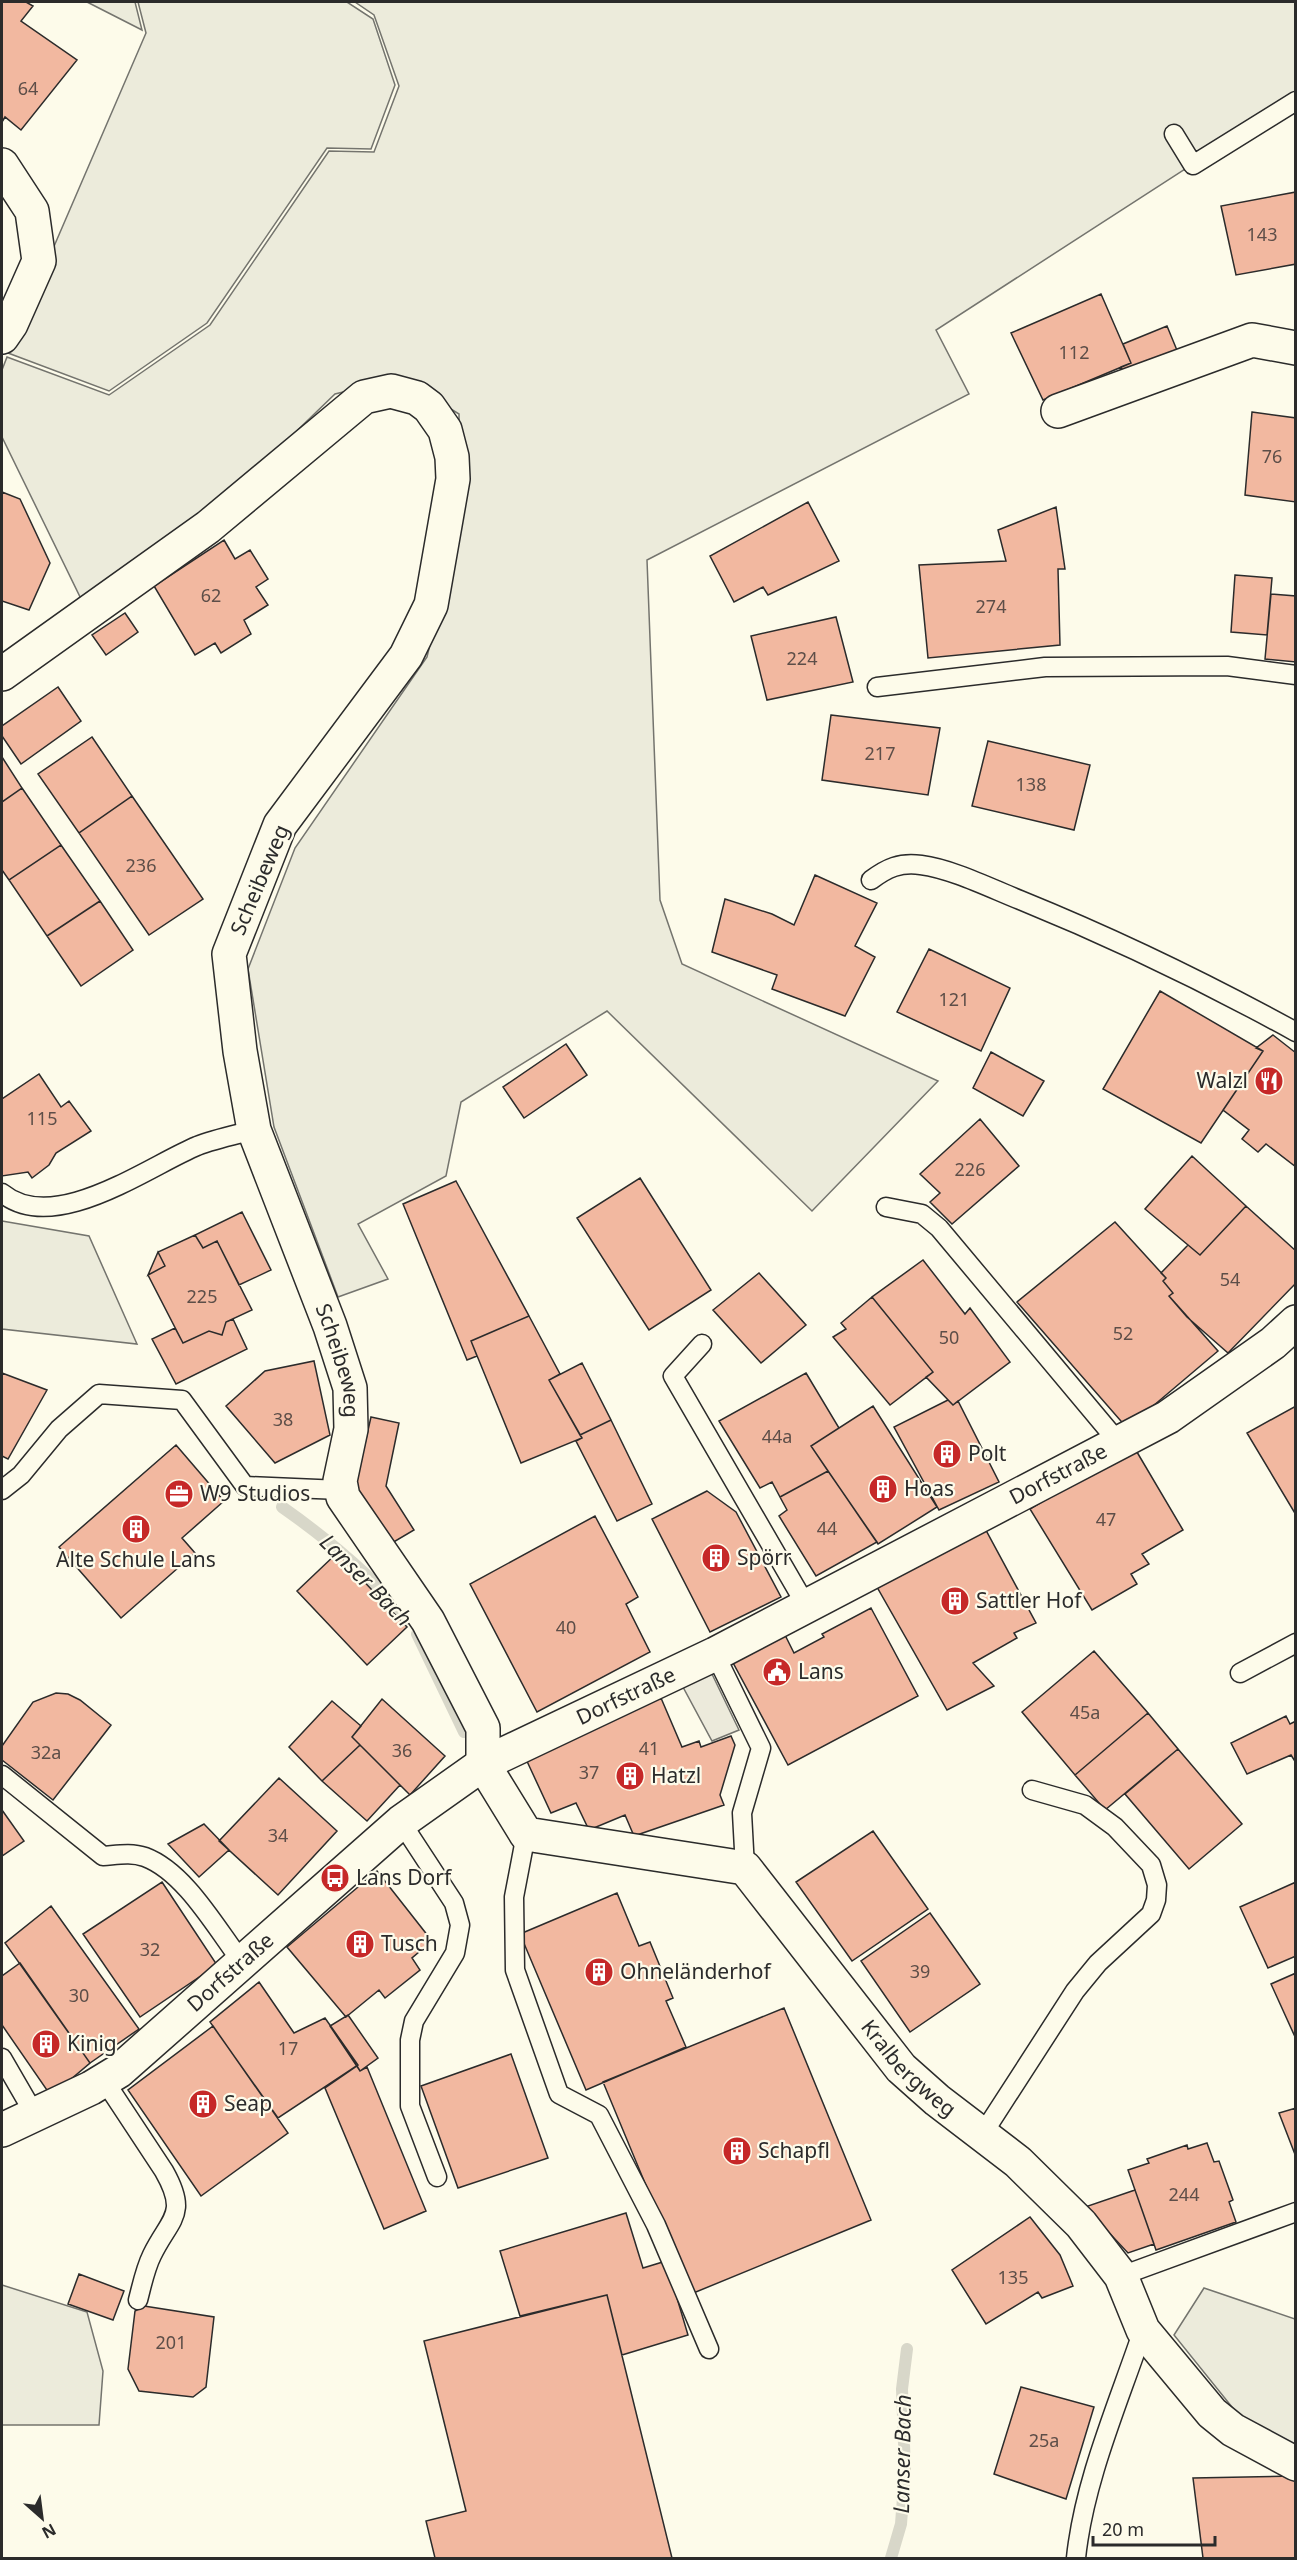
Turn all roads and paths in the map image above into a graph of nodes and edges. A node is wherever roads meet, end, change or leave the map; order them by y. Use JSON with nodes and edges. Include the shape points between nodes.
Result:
{"nodes":[{"id":1,"x":1296,"y":101,"type":"edge"},
{"id":2,"x":1174,"y":134,"type":"dead end"},
{"id":3,"x":2,"y":165,"type":"edge"},
{"id":4,"x":2,"y":337,"type":"edge"},
{"id":5,"x":1296,"y":348,"type":"edge"},
{"id":6,"x":1058,"y":411,"type":"dead end"},
{"id":7,"x":2,"y":674,"type":"edge"},
{"id":8,"x":1296,"y":675,"type":"edge"},
{"id":9,"x":878,"y":687,"type":"dead end"},
{"id":10,"x":871,"y":880,"type":"dead end"},
{"id":11,"x":1296,"y":1032,"type":"edge"},
{"id":12,"x":254,"y":1130,"type":"junction"},
{"id":13,"x":2,"y":1193,"type":"edge"},
{"id":14,"x":886,"y":1207,"type":"dead end"},
{"id":15,"x":1296,"y":1322,"type":"edge"},
{"id":16,"x":702,"y":1344,"type":"dead end"},
{"id":17,"x":1119,"y":1443,"type":"junction"},
{"id":18,"x":2,"y":1490,"type":"edge"},
{"id":19,"x":341,"y":1490,"type":"junction"},
{"id":20,"x":807,"y":1606,"type":"junction"},
{"id":21,"x":1296,"y":1642,"type":"edge"},
{"id":22,"x":715,"y":1654,"type":"junction"},
{"id":23,"x":1240,"y":1673,"type":"dead end"},
{"id":24,"x":483,"y":1764,"type":"junction"},
{"id":25,"x":2,"y":1775,"type":"edge"},
{"id":26,"x":1032,"y":1790,"type":"dead end"},
{"id":27,"x":401,"y":1822,"type":"junction"},
{"id":28,"x":526,"y":1834,"type":"junction"},
{"id":29,"x":745,"y":1868,"type":"junction"},
{"id":30,"x":242,"y":1962,"type":"junction"},
{"id":31,"x":2,"y":2058,"type":"edge"},
{"id":32,"x":104,"y":2080,"type":"junction"},
{"id":33,"x":35,"y":2115,"type":"junction"},
{"id":34,"x":2,"y":2130,"type":"edge"},
{"id":35,"x":982,"y":2135,"type":"junction"},
{"id":36,"x":437,"y":2177,"type":"dead end"},
{"id":37,"x":1296,"y":2212,"type":"edge"},
{"id":38,"x":1121,"y":2276,"type":"junction"},
{"id":39,"x":138,"y":2300,"type":"dead end"},
{"id":40,"x":1143,"y":2330,"type":"junction"},
{"id":41,"x":709,"y":2349,"type":"dead end"},
{"id":42,"x":1296,"y":2464,"type":"edge"},
{"id":43,"x":1076,"y":2559,"type":"edge"}],
"edges":[{"from":1,"to":2,"type":"lane","via":[[1193,165]]},
{"from":3,"to":4,"type":"street","via":[[32,211],[39,261]]},
{"from":5,"to":6,"type":"street","via":[[1252,340]]},
{"from":7,"to":12,"type":"street","name":"Scheibeweg","via":[[208,527],[364,397],[379,391],[403,393],[417,398],[438,417],[452,457],[453,479],[431,605],[406,656],[280,825],[229,954]]},
{"from":8,"to":9,"type":"lane","via":[[1227,666],[1046,667]]},
{"from":10,"to":11,"type":"lane","via":[[888,867],[902,864],[922,865],[966,879],[1103,933]]},
{"from":12,"to":13,"type":"lane","via":[[198,1145],[117,1188],[75,1202],[39,1206],[15,1202]]},
{"from":12,"to":19,"type":"street","name":"Scheibeweg","via":[[350,1388],[351,1429]]},
{"from":14,"to":17,"type":"lane","via":[[922,1214],[939,1228]]},
{"from":15,"to":17,"type":"street","name":"Dorfstraße","via":[[1273,1343],[1168,1417]]},
{"from":16,"to":20,"type":"lane","via":[[673,1376]]},
{"from":17,"to":20,"type":"street","name":"Dorfstraße"},
{"from":18,"to":19,"type":"lane","via":[[21,1475],[59,1429],[99,1394],[182,1400],[245,1486]]},
{"from":19,"to":24,"type":"street","via":[[423,1614],[483,1728]]},
{"from":20,"to":22,"type":"street","name":"Dorfstraße"},
{"from":21,"to":23,"type":"lane"},
{"from":22,"to":24,"type":"street","name":"Dorfstraße"},
{"from":22,"to":29,"type":"lane","via":[[761,1748],[742,1814]]},
{"from":24,"to":27,"type":"street","name":"Dorfstraße"},
{"from":24,"to":28,"type":"street"},
{"from":25,"to":30,"type":"lane","via":[[103,1856],[144,1857],[173,1874]]},
{"from":26,"to":35,"type":"lane","via":[[1085,1805],[1115,1827],[1151,1865],[1157,1885],[1156,1900],[1151,1914],[1098,1963],[1075,1991]]},
{"from":27,"to":30,"type":"street","name":"Dorfstraße"},
{"from":27,"to":36,"type":"lane","via":[[454,1903],[460,1925],[455,1953],[414,2021],[410,2040],[410,2106]]},
{"from":28,"to":29,"type":"street"},
{"from":28,"to":41,"type":"lane","via":[[514,1897],[515,1970],[559,2094],[599,2115],[656,2225]]},
{"from":29,"to":35,"type":"street","name":"Kralbergweg","via":[[901,2068]]},
{"from":30,"to":32,"type":"street","name":"Dorfstraße"},
{"from":31,"to":33,"type":"lane"},
{"from":32,"to":33,"type":"street","name":"Dorfstraße"},
{"from":32,"to":39,"type":"lane","via":[[164,2171],[176,2202],[175,2218],[151,2257]]},
{"from":33,"to":34,"type":"street","name":"Dorfstraße"},
{"from":35,"to":38,"type":"street","name":"Kralbergweg","via":[[1061,2202]]},
{"from":37,"to":38,"type":"lane"},
{"from":38,"to":40,"type":"street","name":"Kralbergweg"},
{"from":40,"to":42,"type":"street","name":"Kralbergweg","via":[[1222,2422]]},
{"from":40,"to":43,"type":"lane","via":[[1101,2454],[1078,2533]]}]}
